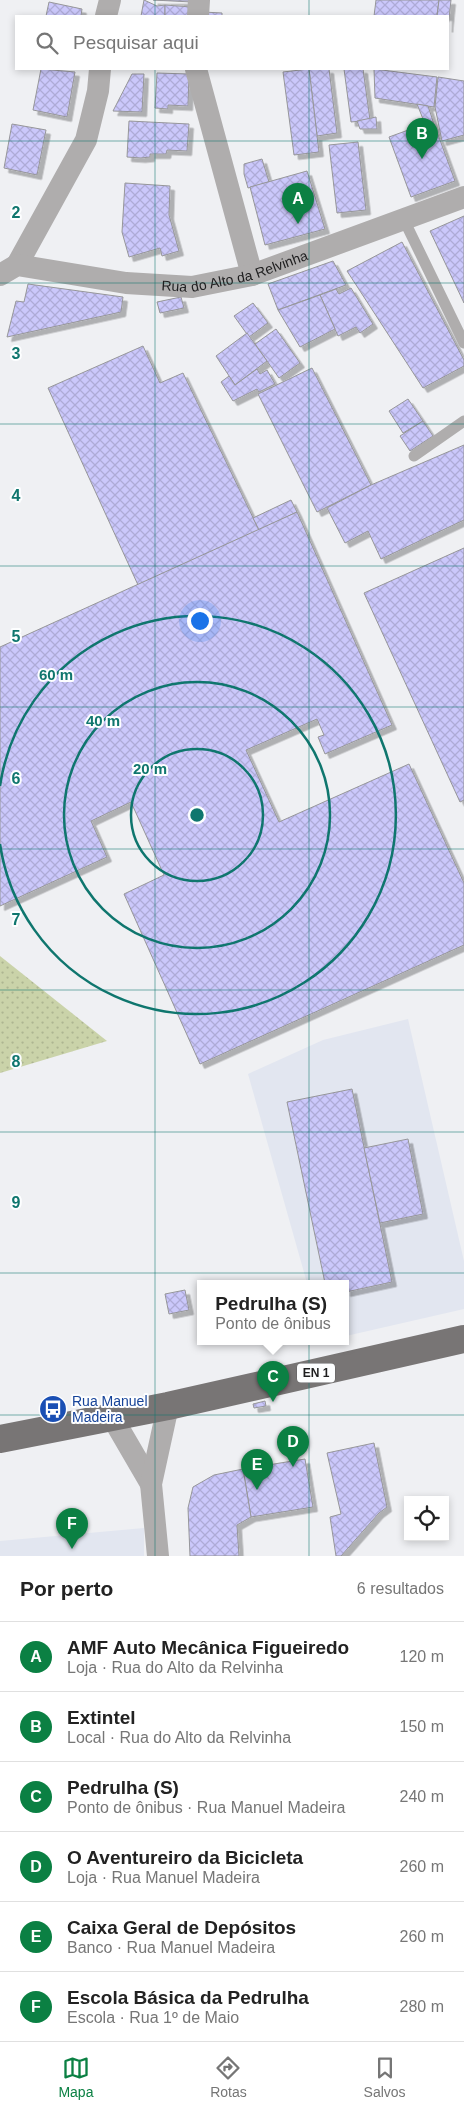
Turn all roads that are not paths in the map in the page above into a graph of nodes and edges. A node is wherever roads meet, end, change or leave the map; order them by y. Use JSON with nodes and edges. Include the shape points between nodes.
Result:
{"nodes":[{"id":1,"x":110,"y":0,"type":"edge"},
{"id":2,"x":199,"y":0,"type":"edge"},
{"id":3,"x":106,"y":15,"type":"edge"},
{"id":4,"x":198,"y":15,"type":"edge"},
{"id":5,"x":100,"y":70,"type":"edge"},
{"id":6,"x":196,"y":70,"type":"edge"},
{"id":7,"x":464,"y":197,"type":"edge"},
{"id":8,"x":404,"y":220,"type":"junction"},
{"id":9,"x":8,"y":270,"type":"edge"},
{"id":10,"x":252,"y":275,"type":"junction"},
{"id":11,"x":464,"y":343,"type":"edge"},
{"id":12,"x":464,"y":421,"type":"edge"},
{"id":13,"x":414,"y":456,"type":"dead end"},
{"id":14,"x":464,"y":1339,"type":"edge"},
{"id":15,"x":168,"y":1406,"type":"junction"},
{"id":16,"x":112,"y":1417,"type":"junction"},
{"id":17,"x":0,"y":1439,"type":"edge"},
{"id":18,"x":151,"y":1484,"type":"junction"},
{"id":19,"x":158,"y":1556,"type":"edge"}],
"edges":[{"from":1,"to":3,"type":"street"},
{"from":2,"to":4,"type":"street"},
{"from":5,"to":9,"type":"street","via":[[86,140]]},
{"from":6,"to":10,"type":"street"},
{"from":7,"to":8,"type":"street","name":"Rua do Alto da Relvinha"},
{"from":8,"to":10,"type":"street","name":"Rua do Alto da Relvinha"},
{"from":8,"to":11,"type":"lane"},
{"from":9,"to":10,"type":"street","name":"Rua do Alto da Relvinha","via":[[192,287]]},
{"from":12,"to":13,"type":"lane"},
{"from":14,"to":15,"type":"main road","number":"EN 1"},
{"from":15,"to":16,"type":"main road","number":"EN 1"},
{"from":15,"to":18,"type":"street"},
{"from":16,"to":17,"type":"main road","number":"EN 1"},
{"from":16,"to":18,"type":"street"},
{"from":18,"to":19,"type":"street"}]}
